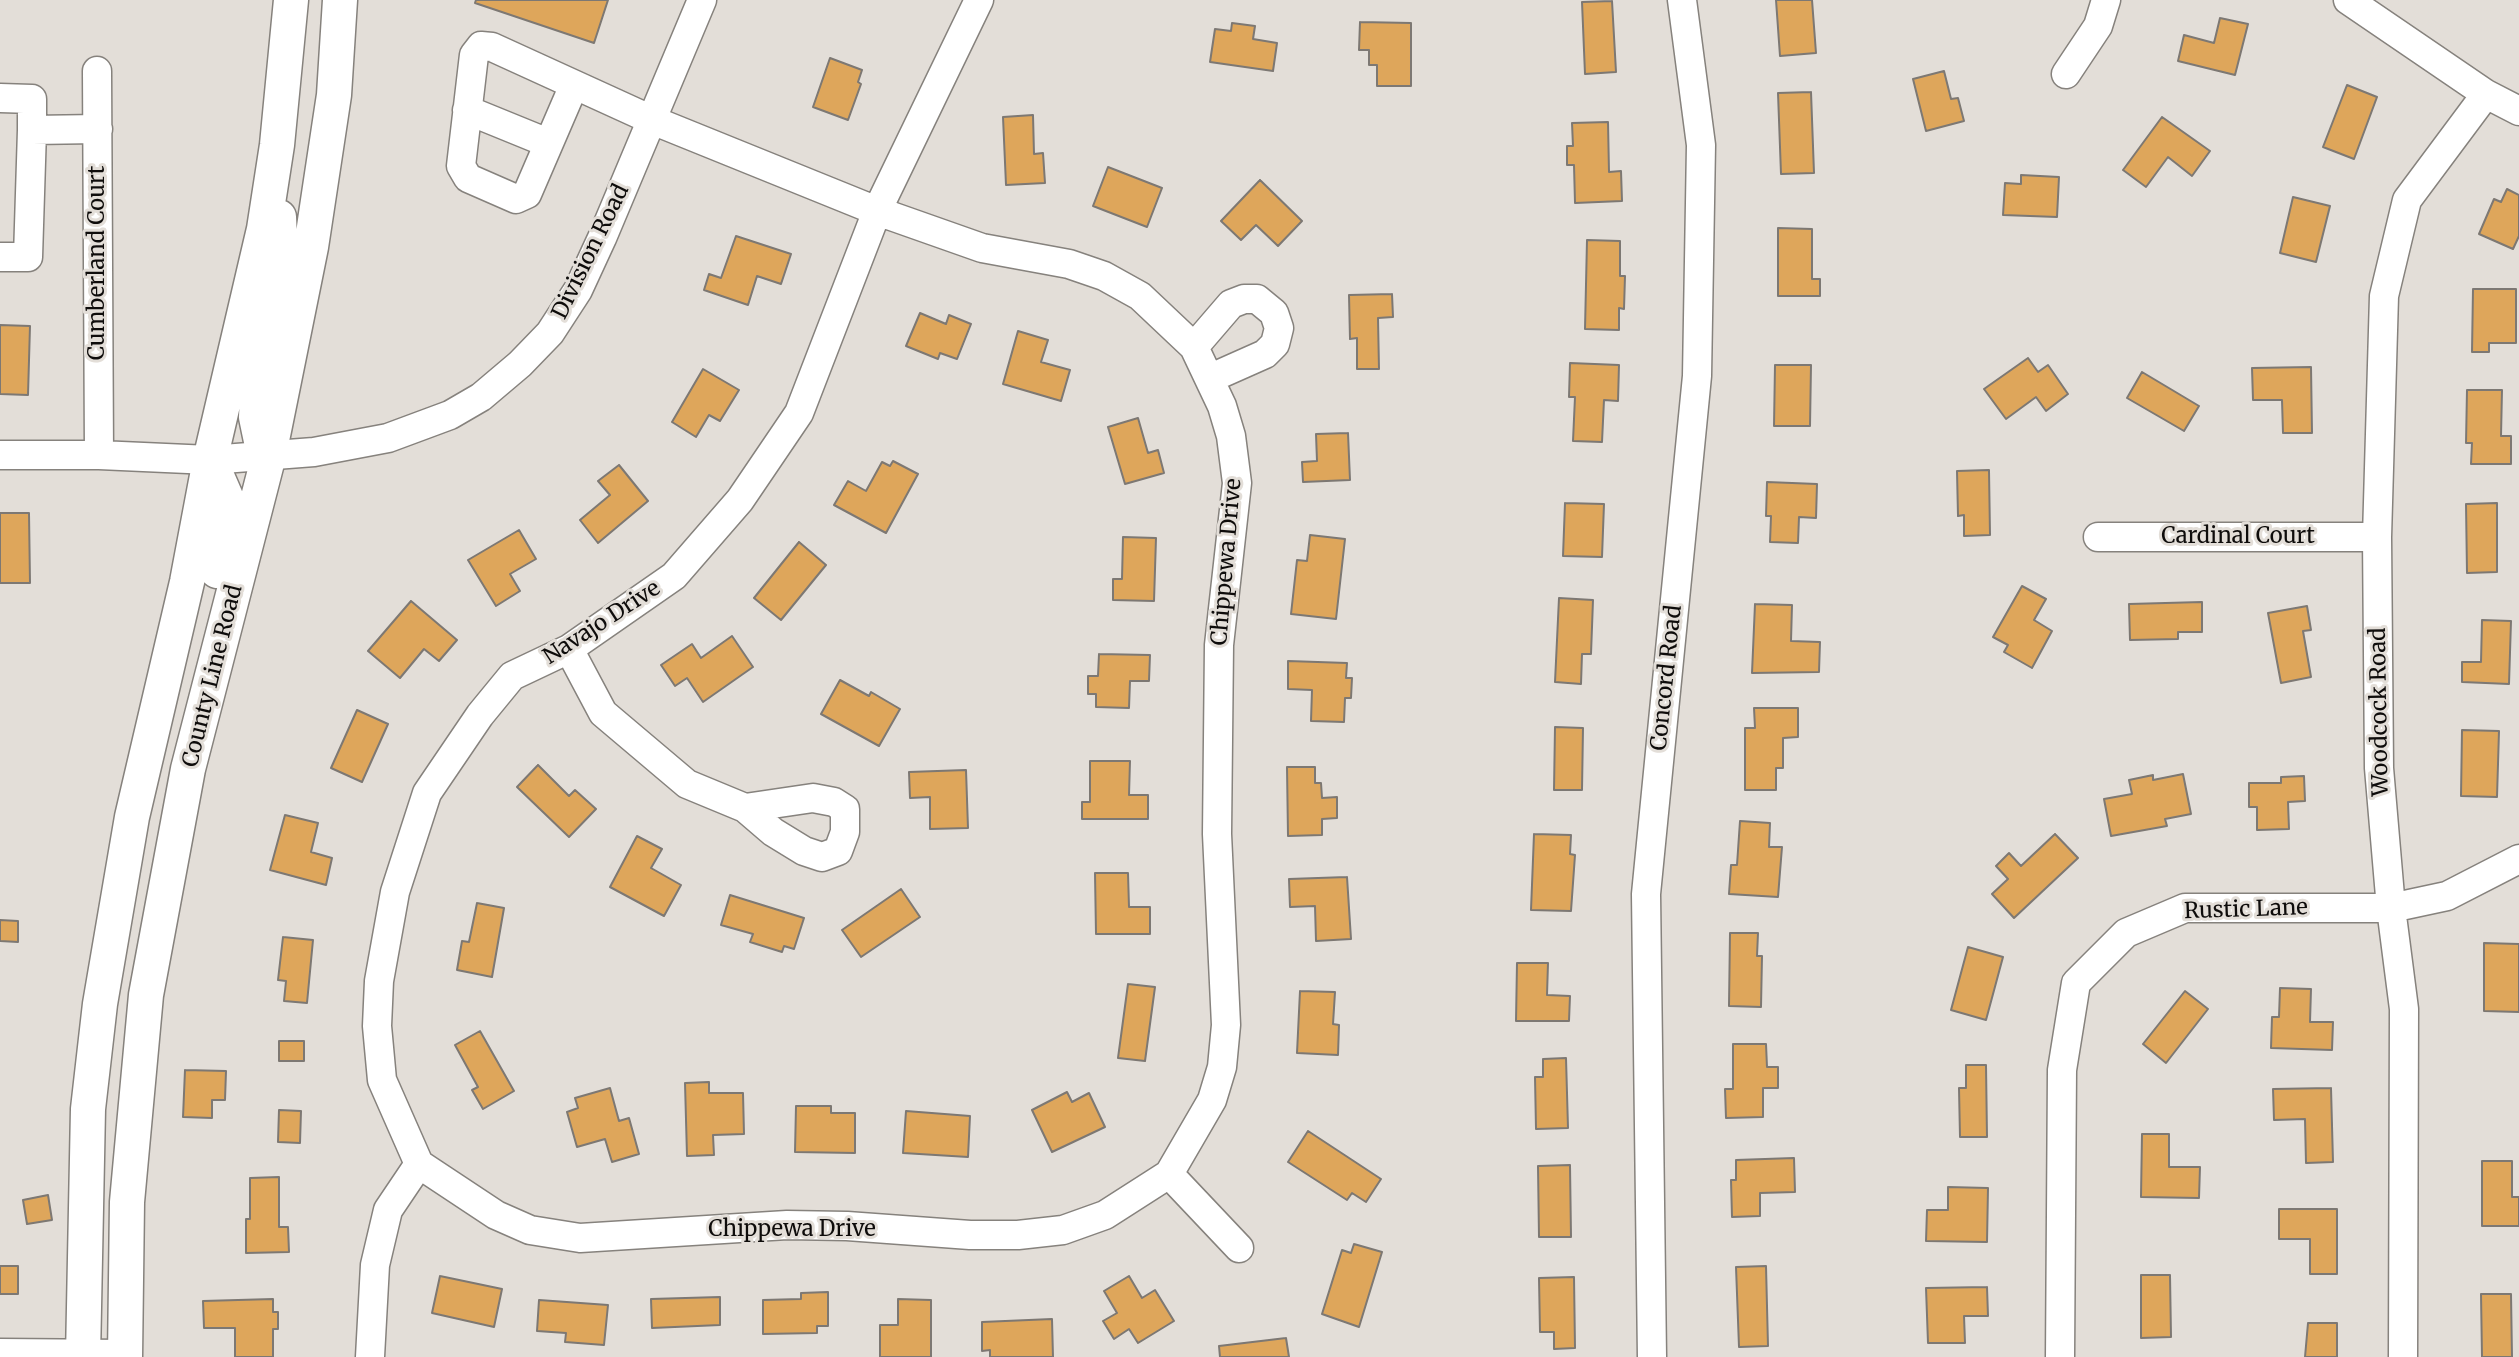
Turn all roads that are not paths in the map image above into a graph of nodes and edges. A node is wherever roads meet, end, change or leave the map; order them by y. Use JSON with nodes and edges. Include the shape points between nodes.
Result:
{"nodes":[{"id":1,"x":291,"y":0,"type":"edge"},
{"id":2,"x":340,"y":0,"type":"edge"},
{"id":3,"x":702,"y":0,"type":"edge"},
{"id":4,"x":979,"y":0,"type":"edge"},
{"id":5,"x":1682,"y":0,"type":"edge"},
{"id":6,"x":2106,"y":0,"type":"edge"},
{"id":7,"x":2348,"y":0,"type":"edge"},
{"id":8,"x":97,"y":71,"type":"dead end"},
{"id":9,"x":2066,"y":74,"type":"dead end"},
{"id":10,"x":574,"y":85,"type":"junction"},
{"id":11,"x":2486,"y":94,"type":"junction"},
{"id":12,"x":0,"y":98,"type":"edge"},
{"id":13,"x":467,"y":110,"type":"junction"},
{"id":14,"x":2519,"y":111,"type":"edge"},
{"id":15,"x":652,"y":120,"type":"junction"},
{"id":16,"x":98,"y":129,"type":"junction"},
{"id":17,"x":32,"y":130,"type":"junction"},
{"id":18,"x":548,"y":143,"type":"junction"},
{"id":19,"x":277,"y":145,"type":"junction"},
{"id":20,"x":877,"y":211,"type":"junction"},
{"id":21,"x":0,"y":257,"type":"edge"},
{"id":22,"x":1194,"y":347,"type":"junction"},
{"id":23,"x":1211,"y":378,"type":"junction"},
{"id":24,"x":0,"y":455,"type":"edge"},
{"id":25,"x":99,"y":455,"type":"junction"},
{"id":26,"x":269,"y":455,"type":"junction"},
{"id":27,"x":210,"y":460,"type":"junction"},
{"id":28,"x":2098,"y":537,"type":"dead end"},
{"id":29,"x":2377,"y":537,"type":"junction"},
{"id":30,"x":569,"y":649,"type":"junction"},
{"id":31,"x":188,"y":769,"type":"junction"},
{"id":32,"x":745,"y":808,"type":"dead end"},
{"id":33,"x":2519,"y":859,"type":"edge"},
{"id":34,"x":121,"y":882,"type":"junction"},
{"id":35,"x":165,"y":893,"type":"junction"},
{"id":36,"x":2391,"y":908,"type":"junction"},
{"id":37,"x":419,"y":1164,"type":"junction"},
{"id":38,"x":1169,"y":1174,"type":"junction"},
{"id":39,"x":1239,"y":1248,"type":"dead end"},
{"id":40,"x":0,"y":1353,"type":"edge"},
{"id":41,"x":83,"y":1355,"type":"edge"},
{"id":42,"x":125,"y":1356,"type":"edge"},
{"id":43,"x":370,"y":1357,"type":"edge"},
{"id":44,"x":1652,"y":1357,"type":"edge"},
{"id":45,"x":2060,"y":1357,"type":"edge"},
{"id":46,"x":2403,"y":1357,"type":"edge"}],
"edges":[{"from":1,"to":19,"type":"main road","name":"County Line Road"},
{"from":2,"to":26,"type":"main road","name":"County Line Road","via":[[326,155]]},
{"from":3,"to":15,"type":"street","name":"Division Road"},
{"from":4,"to":20,"type":"street","name":"Navajo Drive"},
{"from":5,"to":44,"type":"street","name":"Concord Road","via":[[1701,145],[1697,376],[1646,894]]},
{"from":6,"to":9,"type":"street","via":[[2098,26]]},
{"from":7,"to":11,"type":"street"},
{"from":8,"to":16,"type":"street","name":"Cumberland Court"},
{"from":10,"to":13,"type":"street","name":"Chippewa Drive","via":[[481,46],[474,55]]},
{"from":10,"to":15,"type":"street","name":"Chippewa Drive"},
{"from":10,"to":18,"type":"street"},
{"from":11,"to":14,"type":"street"},
{"from":11,"to":29,"type":"street","name":"Woodcock Road","via":[[2407,200],[2384,296]]},
{"from":12,"to":17,"type":"street","via":[[32,99]]},
{"from":13,"to":18,"type":"street"},
{"from":13,"to":18,"type":"street","via":[[461,166],[468,178],[516,199],[527,194]]},
{"from":15,"to":20,"type":"street","name":"Chippewa Drive"},
{"from":15,"to":26,"type":"street","name":"Division Road","via":[[578,290],[550,333],[520,364],[481,397],[420,427],[344,447]]},
{"from":16,"to":17,"type":"street"},
{"from":16,"to":25,"type":"street","name":"Cumberland Court"},
{"from":17,"to":21,"type":"street","via":[[28,257]]},
{"from":19,"to":26,"type":"main road","via":[[281,263],[258,379],[256,417]]},
{"from":19,"to":27,"type":"main road","name":"County Line Road","via":[[264,229]]},
{"from":20,"to":22,"type":"street","name":"Chippewa Drive","via":[[982,248],[1104,276],[1140,296]]},
{"from":20,"to":30,"type":"street","name":"Navajo Drive","via":[[799,413],[740,500],[674,576]]},
{"from":22,"to":23,"type":"street","name":"Chippewa Drive"},
{"from":22,"to":23,"type":"street","via":[[1231,304],[1257,299],[1274,313],[1279,328],[1275,344],[1265,354]]},
{"from":23,"to":38,"type":"street","name":"Chippewa Drive","via":[[1231,436],[1237,483],[1219,645],[1217,834],[1226,1025],[1212,1100]]},
{"from":24,"to":25,"type":"street","name":"Division Road"},
{"from":25,"to":27,"type":"street","name":"Division Road"},
{"from":26,"to":27,"type":"street","name":"Division Road"},
{"from":26,"to":31,"type":"main road","name":"County Line Road"},
{"from":27,"to":31,"type":"main road","via":[[229,504],[199,646]]},
{"from":27,"to":34,"type":"main road","name":"County Line Road"},
{"from":28,"to":29,"type":"street","name":"Cardinal Court"},
{"from":29,"to":36,"type":"street","name":"Woodcock Road","via":[[2379,768]]},
{"from":30,"to":32,"type":"street","via":[[603,713],[687,784]]},
{"from":30,"to":37,"type":"street","name":"Navajo Drive","via":[[512,676],[480,715],[427,793],[395,892],[379,981],[377,1026],[382,1080]]},
{"from":31,"to":35,"type":"main road","name":"County Line Road"},
{"from":33,"to":36,"type":"street","name":"Rustic Lane","via":[[2447,896]]},
{"from":34,"to":35,"type":"main road"},
{"from":34,"to":41,"type":"main road","name":"County Line Road","via":[[88,1109]]},
{"from":35,"to":42,"type":"main road","name":"County Line Road","via":[[146,995],[127,1202]]},
{"from":36,"to":45,"type":"street","name":"Rustic Lane","via":[[2185,908],[2126,933],[2076,983],[2062,1070]]},
{"from":36,"to":46,"type":"street","name":"Woodcock Road","via":[[2404,1009]]},
{"from":37,"to":38,"type":"street","name":"Chippewa Drive","via":[[508,1220],[530,1230],[580,1238],[787,1225],[1033,1234],[1105,1215]]},
{"from":37,"to":43,"type":"street","via":[[388,1210],[375,1265]]},
{"from":38,"to":39,"type":"street"},
{"from":40,"to":41,"type":"street"},
{"from":41,"to":42,"type":"street"}]}
